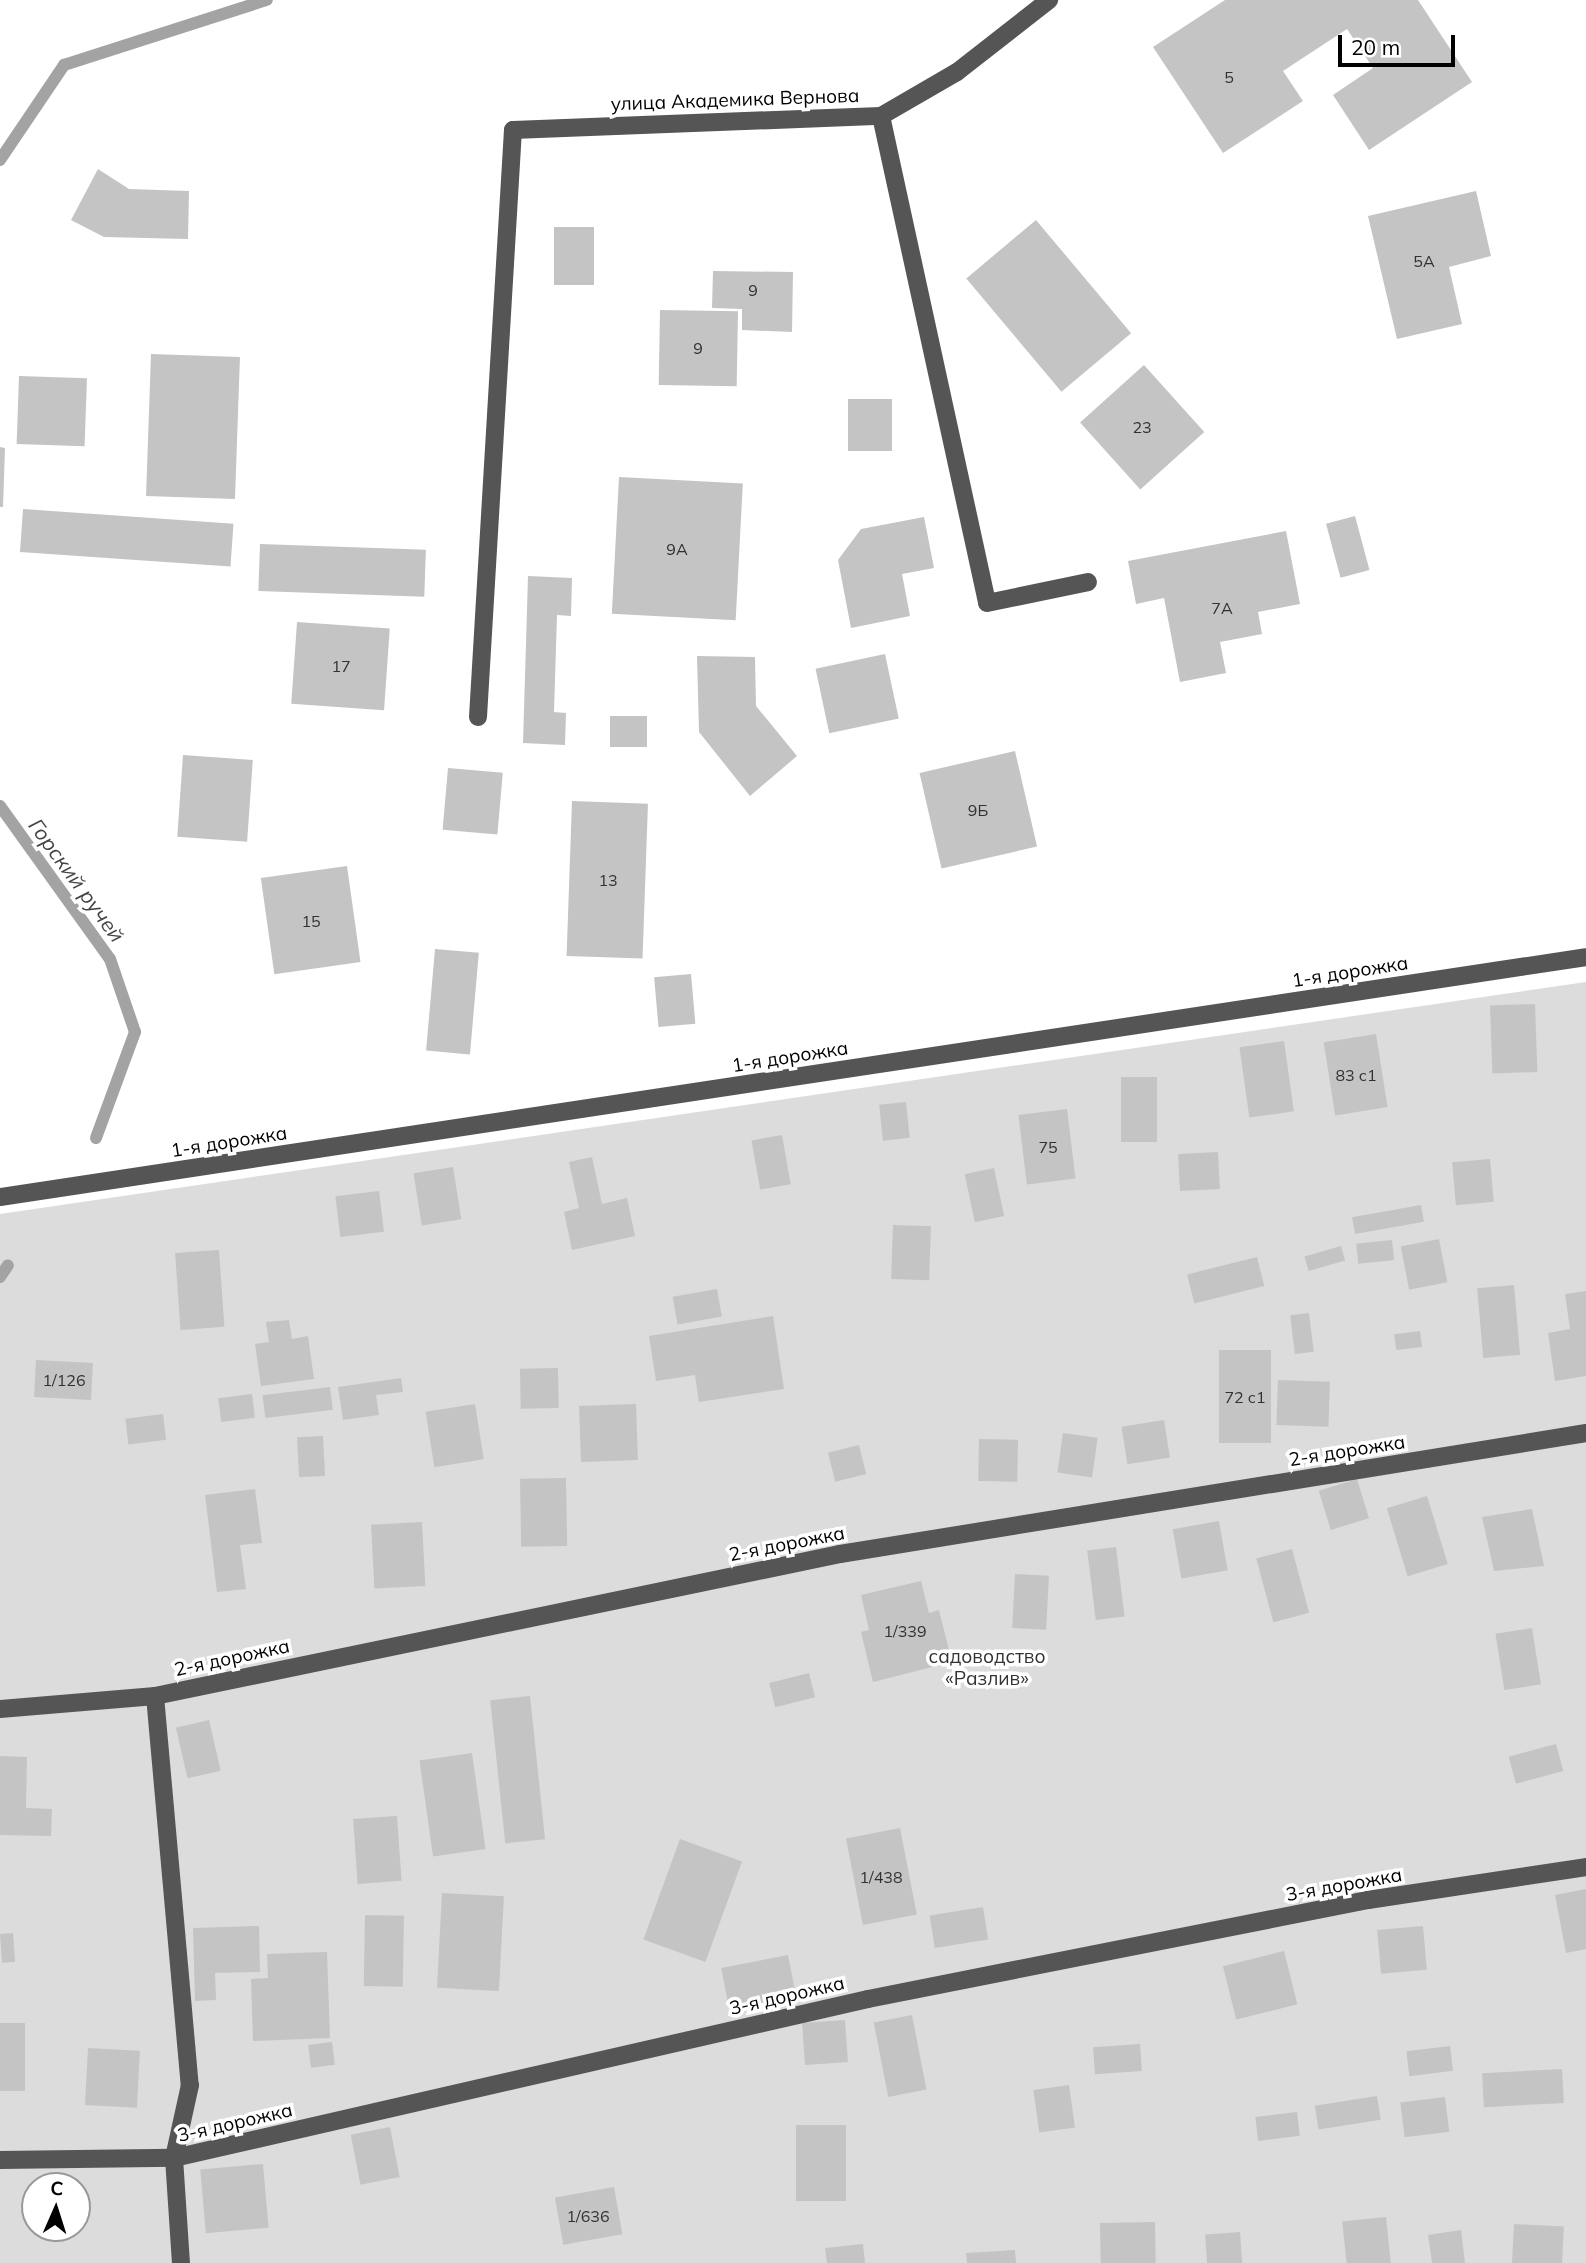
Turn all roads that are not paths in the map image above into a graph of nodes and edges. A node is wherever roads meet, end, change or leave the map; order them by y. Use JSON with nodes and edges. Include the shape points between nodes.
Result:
{"nodes":[{"id":1,"x":1049,"y":0,"type":"edge"},
{"id":2,"x":881,"y":116,"type":"junction"},
{"id":3,"x":1088,"y":582,"type":"dead end"},
{"id":4,"x":478,"y":717,"type":"dead end"},
{"id":5,"x":1586,"y":957,"type":"edge"},
{"id":6,"x":0,"y":1197,"type":"edge"},
{"id":7,"x":1586,"y":1433,"type":"edge"},
{"id":8,"x":155,"y":1696,"type":"junction"},
{"id":9,"x":0,"y":1709,"type":"edge"},
{"id":10,"x":1586,"y":1867,"type":"edge"},
{"id":11,"x":174,"y":2158,"type":"junction"},
{"id":12,"x":0,"y":2160,"type":"edge"},
{"id":13,"x":181,"y":2263,"type":"edge"}],
"edges":[{"from":1,"to":2,"type":"street","name":"улица Академика Вернова","via":[[957,72]]},
{"from":2,"to":3,"type":"street","via":[[987,603]]},
{"from":2,"to":4,"type":"street","name":"улица Академика Вернова","via":[[513,130]]},
{"from":5,"to":6,"type":"street","name":"1-я дорожка"},
{"from":7,"to":8,"type":"street","name":"2-я дорожка","via":[[839,1554]]},
{"from":8,"to":9,"type":"street","name":"2-я дорожка"},
{"from":8,"to":11,"type":"street","via":[[190,2085]]},
{"from":10,"to":11,"type":"street","name":"3-я дорожка","via":[[1368,1900],[882,1996]]},
{"from":11,"to":12,"type":"street","name":"3-я дорожка"},
{"from":11,"to":13,"type":"street"}]}
